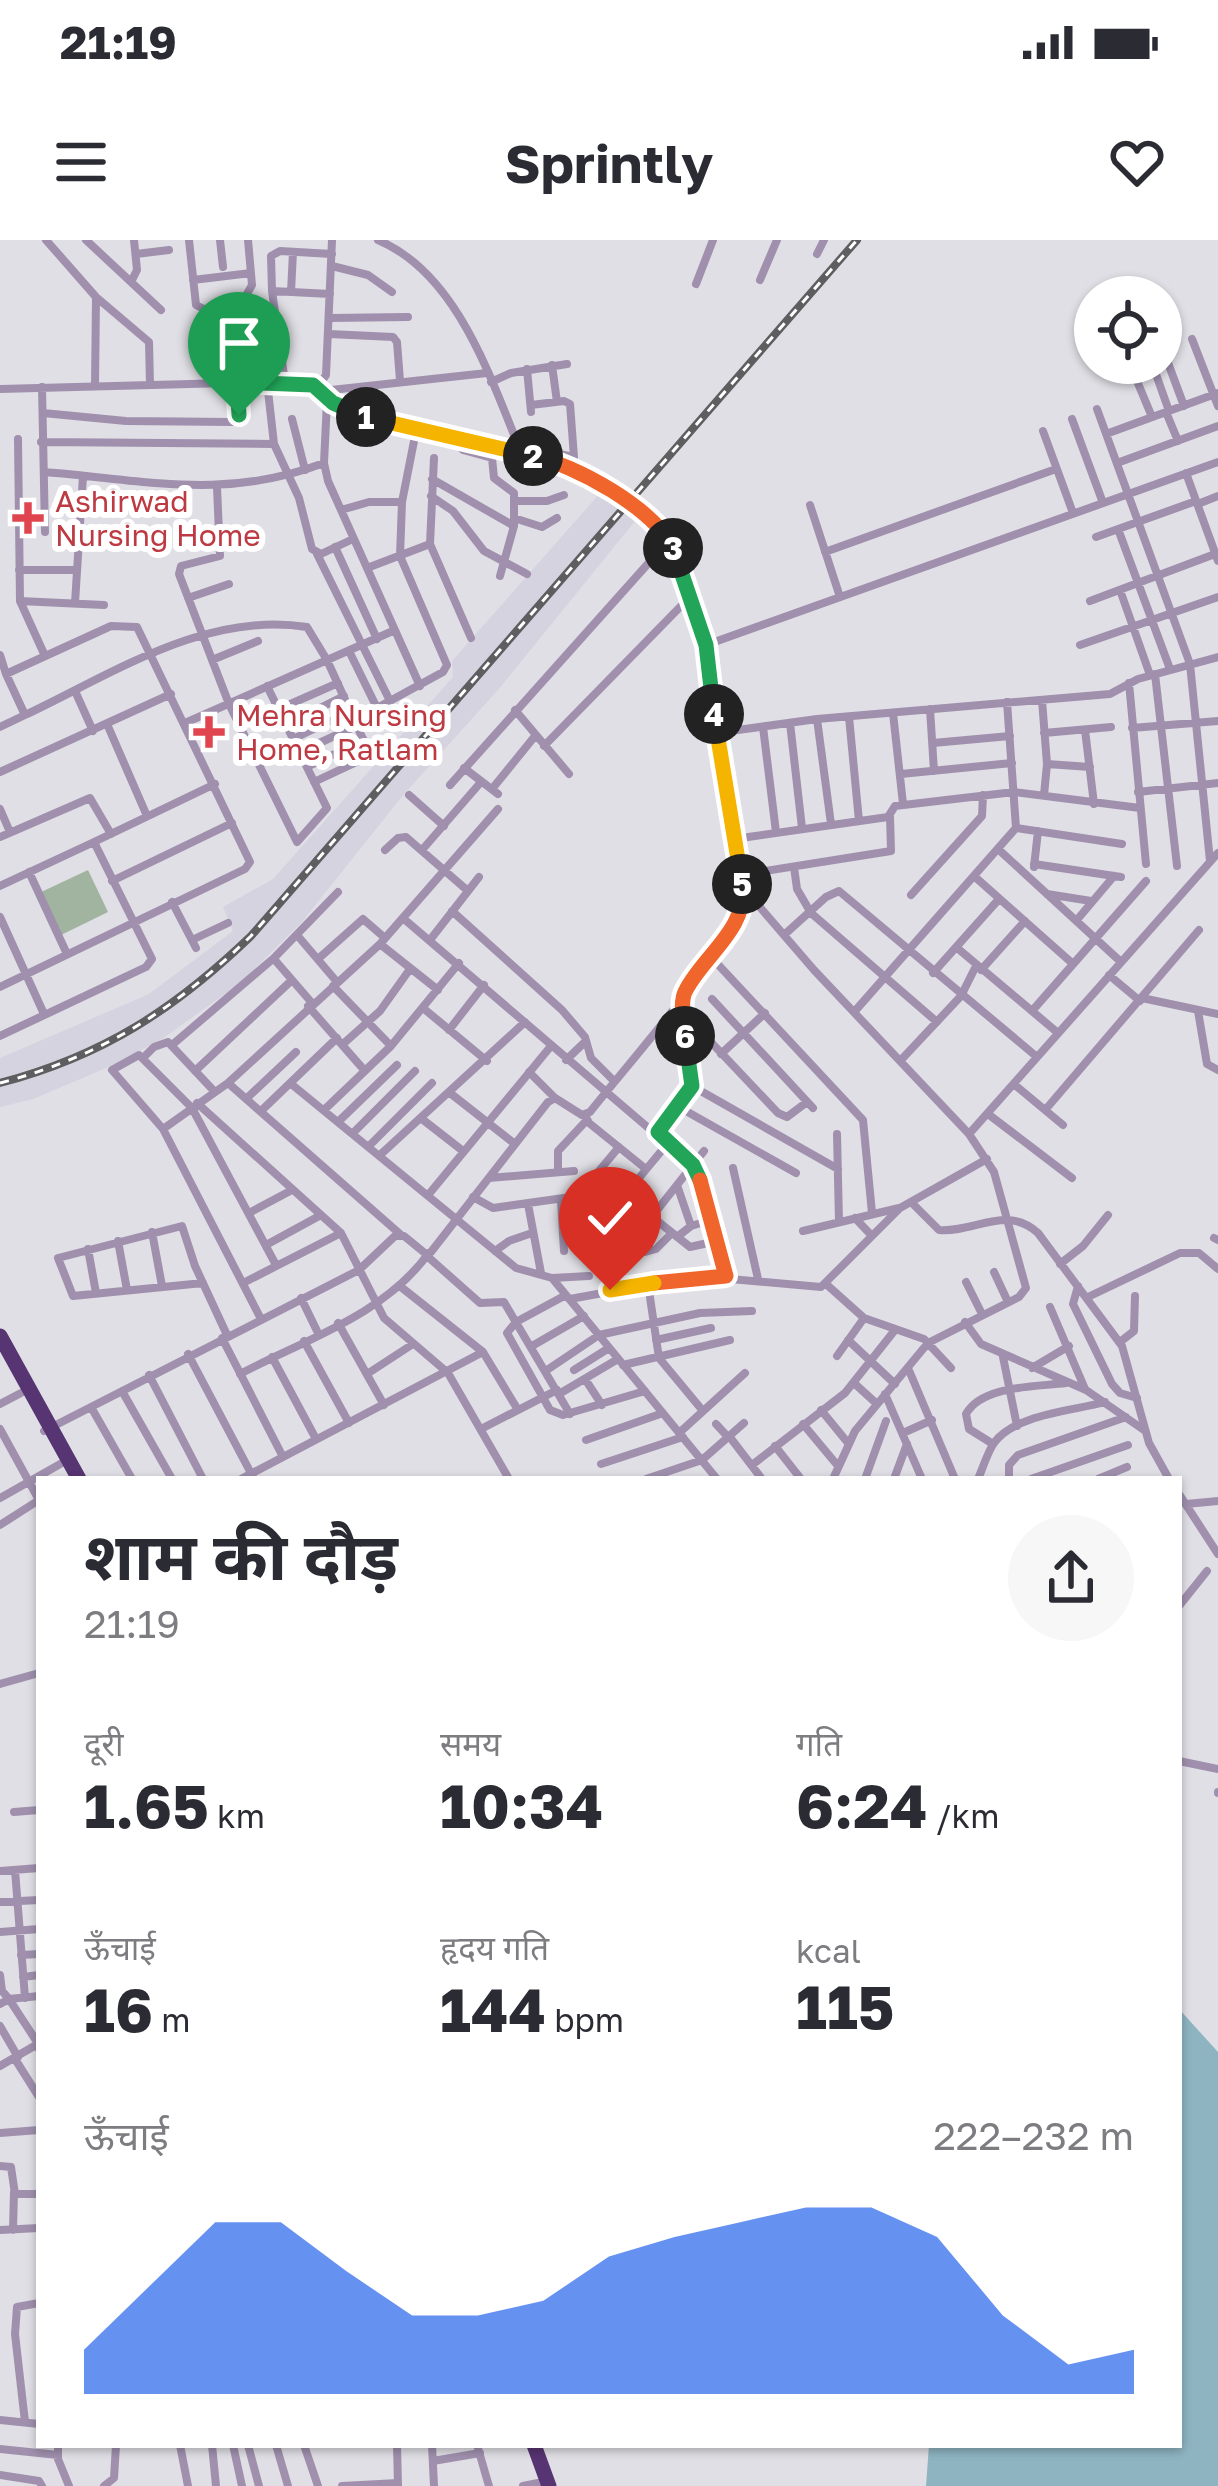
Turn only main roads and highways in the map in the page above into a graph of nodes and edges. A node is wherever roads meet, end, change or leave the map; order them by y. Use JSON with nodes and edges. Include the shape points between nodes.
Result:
{"nodes":[{"id":1,"x":0,"y":1336,"type":"edge"},
{"id":2,"x":0,"y":1352,"type":"edge"},
{"id":3,"x":47,"y":1430,"type":"junction"},
{"id":4,"x":73,"y":1476,"type":"edge"},
{"id":5,"x":73,"y":1476,"type":"edge"},
{"id":6,"x":526,"y":2448,"type":"edge"},
{"id":7,"x":534,"y":2448,"type":"edge"},
{"id":8,"x":537,"y":2485,"type":"edge"}],
"edges":[{"from":1,"to":3,"type":"highway"},
{"from":2,"to":3,"type":"highway"},
{"from":3,"to":4,"type":"highway"},
{"from":3,"to":5,"type":"highway"},
{"from":6,"to":8,"type":"highway"},
{"from":7,"to":8,"type":"highway"}]}
